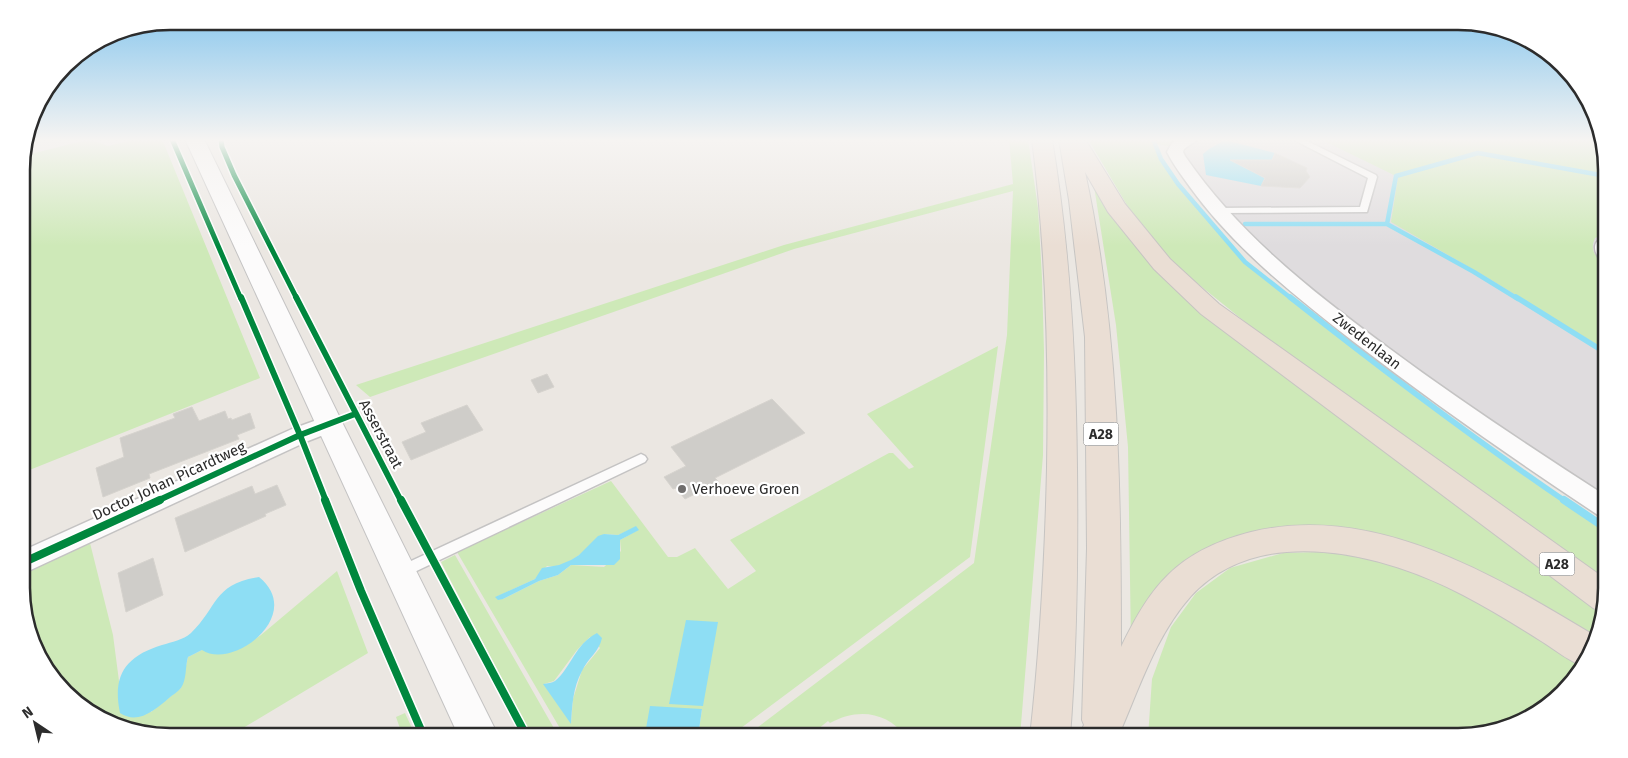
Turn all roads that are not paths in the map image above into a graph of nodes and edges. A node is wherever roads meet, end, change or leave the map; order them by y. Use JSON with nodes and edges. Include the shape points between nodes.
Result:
{"nodes":[{"id":1,"x":210,"y":174,"type":"edge"},
{"id":2,"x":1048,"y":174,"type":"edge"},
{"id":3,"x":1074,"y":174,"type":"edge"},
{"id":4,"x":1096,"y":174,"type":"edge"},
{"id":5,"x":1189,"y":174,"type":"edge"},
{"id":6,"x":1368,"y":174,"type":"edge"},
{"id":7,"x":1218,"y":211,"type":"junction"},
{"id":8,"x":328,"y":424,"type":"junction"},
{"id":9,"x":641,"y":458,"type":"dead end"},
{"id":10,"x":1598,"y":503,"type":"edge"},
{"id":11,"x":30,"y":559,"type":"edge"},
{"id":12,"x":400,"y":573,"type":"junction"},
{"id":13,"x":1598,"y":593,"type":"edge"},
{"id":14,"x":1584,"y":648,"type":"edge"},
{"id":15,"x":475,"y":728,"type":"edge"},
{"id":16,"x":1050,"y":728,"type":"edge"},
{"id":17,"x":1101,"y":728,"type":"edge"},
{"id":18,"x":1104,"y":728,"type":"edge"}],
"edges":[{"from":1,"to":8,"type":"main road"},
{"from":2,"to":16,"type":"highway","number":"A28","via":[[1057,255],[1063,372],[1062,540]]},
{"from":3,"to":17,"type":"highway","number":"A28","via":[[1098,337],[1104,548]]},
{"from":4,"to":13,"type":"highway","number":"A28","via":[[1116,207],[1162,264],[1210,310]]},
{"from":5,"to":7,"type":"street","name":"Zwedenlaan"},
{"from":6,"to":7,"type":"lane","via":[[1373,177],[1364,210]]},
{"from":7,"to":10,"type":"street","name":"Zwedenlaan","via":[[1274,266],[1357,335],[1524,456]]},
{"from":8,"to":11,"type":"street","name":"Doctor Johan Picardtweg"},
{"from":8,"to":12,"type":"main road"},
{"from":9,"to":12,"type":"lane"},
{"from":12,"to":15,"type":"main road"},
{"from":14,"to":18,"type":"highway","number":"A28","via":[[1434,566],[1375,547],[1342,541],[1285,538],[1254,543],[1228,552],[1202,568],[1181,584],[1166,602],[1139,649]]}]}
